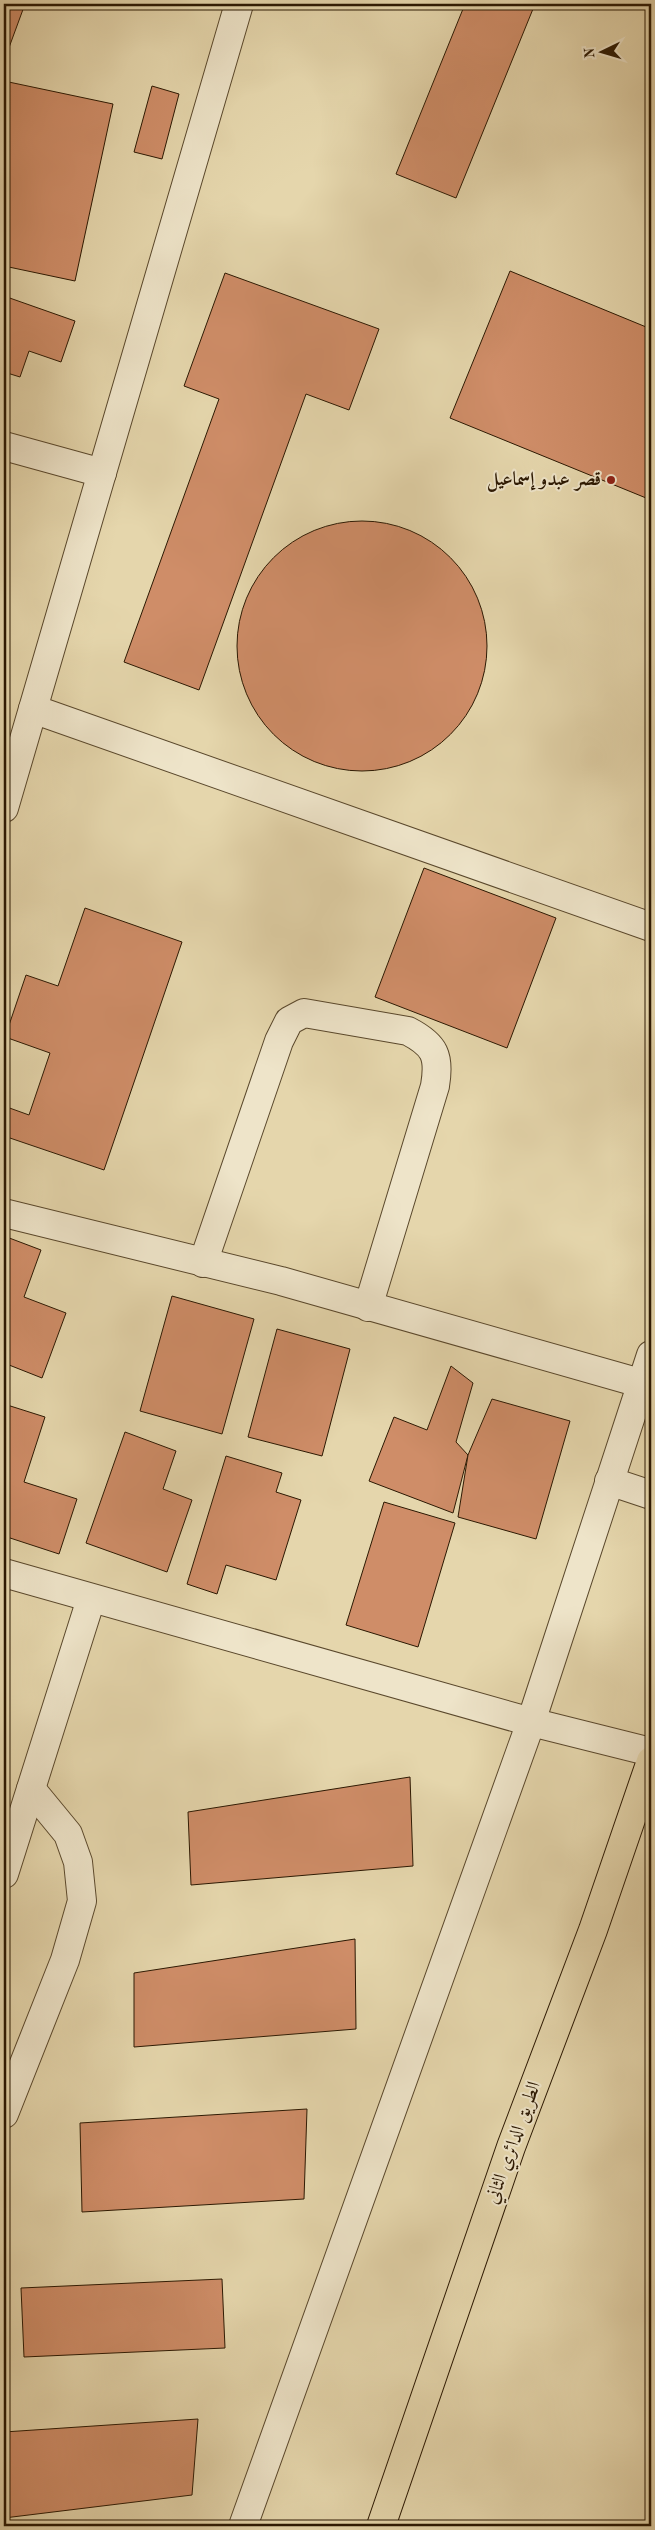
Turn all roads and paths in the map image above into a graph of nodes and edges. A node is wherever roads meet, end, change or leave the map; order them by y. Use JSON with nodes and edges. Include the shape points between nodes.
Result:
{"nodes":[{"id":1,"x":239,"y":4,"type":"edge"},
{"id":2,"x":4,"y":446,"type":"edge"},
{"id":3,"x":102,"y":473,"type":"junction"},
{"id":4,"x":33,"y":709,"type":"junction"},
{"id":5,"x":4,"y":808,"type":"edge"},
{"id":6,"x":651,"y":927,"type":"edge"},
{"id":7,"x":4,"y":1213,"type":"edge"},
{"id":8,"x":203,"y":1263,"type":"junction"},
{"id":9,"x":368,"y":1307,"type":"junction"},
{"id":10,"x":651,"y":1355,"type":"edge"},
{"id":11,"x":640,"y":1383,"type":"junction"},
{"id":12,"x":609,"y":1481,"type":"junction"},
{"id":13,"x":651,"y":1495,"type":"edge"},
{"id":14,"x":4,"y":1573,"type":"edge"},
{"id":15,"x":91,"y":1599,"type":"junction"},
{"id":16,"x":531,"y":1722,"type":"junction"},
{"id":17,"x":651,"y":1752,"type":"edge"},
{"id":18,"x":651,"y":1761,"type":"edge"},
{"id":19,"x":31,"y":1790,"type":"junction"},
{"id":20,"x":4,"y":1874,"type":"edge"},
{"id":21,"x":4,"y":2114,"type":"edge"},
{"id":22,"x":243,"y":2526,"type":"edge"},
{"id":23,"x":381,"y":2526,"type":"edge"}],
"edges":[{"from":1,"to":3,"type":"street"},
{"from":2,"to":3,"type":"street"},
{"from":3,"to":4,"type":"street"},
{"from":4,"to":5,"type":"street"},
{"from":4,"to":6,"type":"street"},
{"from":7,"to":8,"type":"street"},
{"from":8,"to":9,"type":"street","via":[[281,1281]]},
{"from":8,"to":9,"type":"street","via":[[279,1040],[289,1021],[304,1013],[408,1031],[422,1038],[434,1051],[438,1068]]},
{"from":9,"to":11,"type":"street"},
{"from":10,"to":11,"type":"street"},
{"from":11,"to":12,"type":"street"},
{"from":12,"to":13,"type":"street"},
{"from":12,"to":16,"type":"street"},
{"from":14,"to":15,"type":"street"},
{"from":15,"to":16,"type":"street"},
{"from":15,"to":19,"type":"street"},
{"from":16,"to":17,"type":"street"},
{"from":16,"to":22,"type":"street"},
{"from":18,"to":23,"type":"main road","name":"الطريق الدائري الثاني","via":[[593,1930],[511,2147]]},
{"from":19,"to":20,"type":"street"},
{"from":19,"to":21,"type":"street","via":[[68,1834],[78,1862],[82,1901],[65,1960]]}]}
